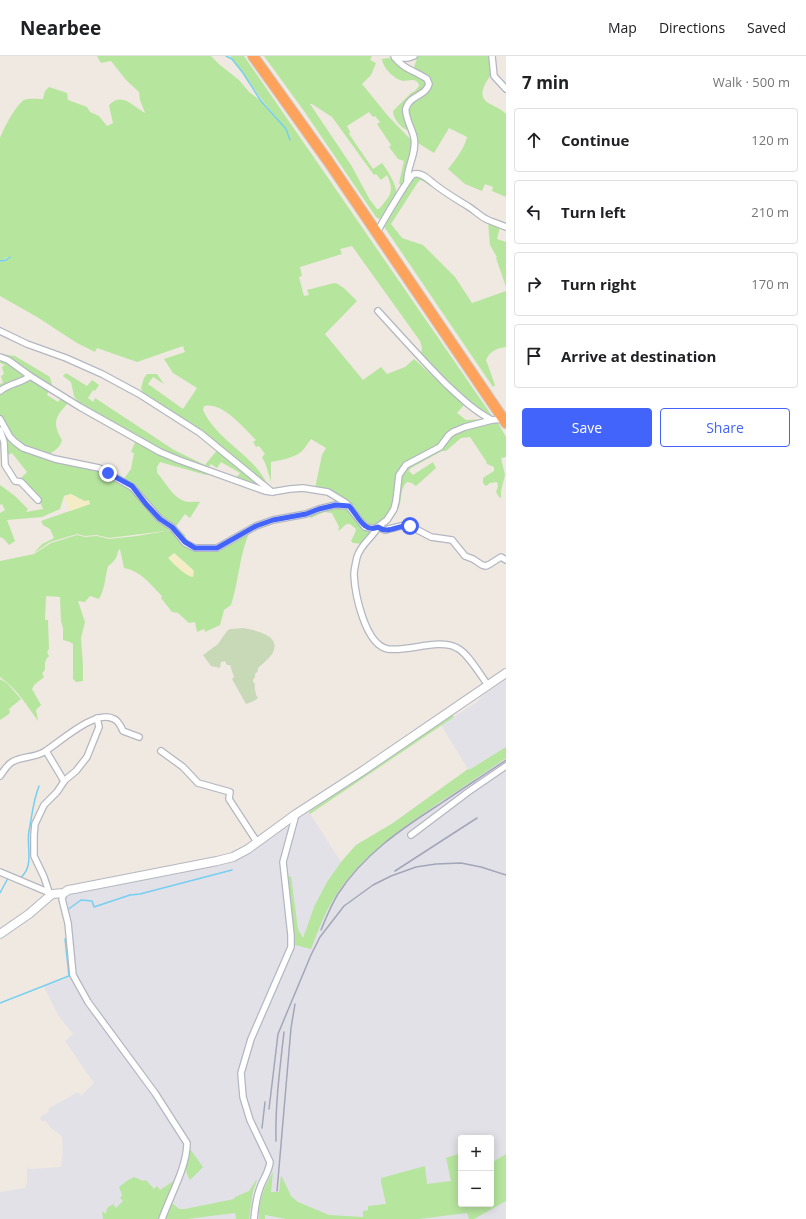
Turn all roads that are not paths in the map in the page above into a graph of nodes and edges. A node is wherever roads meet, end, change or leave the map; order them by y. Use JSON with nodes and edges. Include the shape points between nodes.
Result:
{"nodes":[{"id":1,"x":253,"y":56,"type":"edge"},
{"id":2,"x":414,"y":56,"type":"edge"},
{"id":3,"x":492,"y":56,"type":"edge"},
{"id":4,"x":395,"y":57,"type":"edge"},
{"id":5,"x":506,"y":89,"type":"edge"},
{"id":6,"x":406,"y":183,"type":"junction"},
{"id":7,"x":506,"y":227,"type":"edge"},
{"id":8,"x":377,"y":234,"type":"junction"},
{"id":9,"x":378,"y":311,"type":"dead end"},
{"id":10,"x":0,"y":330,"type":"edge"},
{"id":11,"x":0,"y":357,"type":"edge"},
{"id":12,"x":30,"y":376,"type":"junction"},
{"id":13,"x":0,"y":391,"type":"edge"},
{"id":14,"x":0,"y":418,"type":"edge"},
{"id":15,"x":492,"y":420,"type":"junction"},
{"id":16,"x":505,"y":420,"type":"edge"},
{"id":17,"x":0,"y":430,"type":"edge"},
{"id":18,"x":272,"y":492,"type":"junction"},
{"id":19,"x":38,"y":500,"type":"dead end"},
{"id":20,"x":349,"y":506,"type":"junction"},
{"id":21,"x":378,"y":527,"type":"junction"},
{"id":22,"x":506,"y":560,"type":"edge"},
{"id":23,"x":506,"y":673,"type":"edge"},
{"id":24,"x":488,"y":685,"type":"junction"},
{"id":25,"x":97,"y":718,"type":"junction"},
{"id":26,"x":139,"y":736,"type":"dead end"},
{"id":27,"x":46,"y":751,"type":"junction"},
{"id":28,"x":161,"y":751,"type":"dead end"},
{"id":29,"x":506,"y":766,"type":"edge"},
{"id":30,"x":0,"y":776,"type":"edge"},
{"id":31,"x":64,"y":781,"type":"junction"},
{"id":32,"x":296,"y":814,"type":"junction"},
{"id":33,"x":411,"y":836,"type":"dead end"},
{"id":34,"x":257,"y":842,"type":"junction"},
{"id":35,"x":0,"y":872,"type":"edge"},
{"id":36,"x":50,"y":893,"type":"junction"},
{"id":37,"x":64,"y":893,"type":"junction"},
{"id":38,"x":0,"y":934,"type":"edge"},
{"id":39,"x":162,"y":1219,"type":"edge"},
{"id":40,"x":254,"y":1219,"type":"edge"}],
"edges":[{"from":1,"to":8,"type":"highway"},
{"from":2,"to":4,"type":"street"},
{"from":3,"to":5,"type":"street","via":[[494,76]]},
{"from":4,"to":6,"type":"street","via":[[401,64],[427,79],[429,84],[426,91],[412,99],[406,108],[415,146]]},
{"from":6,"to":7,"type":"street","via":[[412,175],[420,174],[485,219]]},
{"from":6,"to":8,"type":"street"},
{"from":8,"to":16,"type":"highway"},
{"from":9,"to":15,"type":"street","via":[[427,366],[462,400]]},
{"from":10,"to":18,"type":"street","via":[[27,344],[102,374],[139,394],[200,433]]},
{"from":11,"to":12,"type":"street"},
{"from":12,"to":13,"type":"street"},
{"from":12,"to":18,"type":"street","via":[[160,452]]},
{"from":14,"to":20,"type":"street","via":[[10,437],[23,448],[99,468],[132,486],[160,519],[195,548],[217,548],[256,526],[273,520],[336,505]]},
{"from":15,"to":16,"type":"street"},
{"from":15,"to":21,"type":"street","via":[[453,432],[440,447],[404,467],[398,479],[394,509],[387,520]]},
{"from":17,"to":19,"type":"street","via":[[4,442],[4,465],[15,481],[21,482]]},
{"from":18,"to":20,"type":"street","via":[[290,489],[322,490]]},
{"from":20,"to":21,"type":"street","via":[[365,527]]},
{"from":21,"to":22,"type":"street","via":[[385,530],[405,525],[426,535],[452,540],[465,556],[482,565],[486,566],[501,557]]},
{"from":21,"to":24,"type":"street","via":[[357,556],[354,575],[358,606],[372,637],[379,646],[387,648],[404,649],[436,644],[458,648]]},
{"from":23,"to":24,"type":"street"},
{"from":24,"to":32,"type":"street"},
{"from":25,"to":26,"type":"street","via":[[114,718],[123,731]]},
{"from":25,"to":27,"type":"street","via":[[64,736]]},
{"from":25,"to":31,"type":"street","via":[[99,727],[86,757],[76,771]]},
{"from":27,"to":30,"type":"street","via":[[10,763]]},
{"from":27,"to":31,"type":"street"},
{"from":28,"to":34,"type":"street","via":[[203,786],[230,792],[230,799]]},
{"from":29,"to":33,"type":"street"},
{"from":31,"to":36,"type":"street","via":[[41,808],[34,829],[34,856]]},
{"from":32,"to":34,"type":"street"},
{"from":32,"to":40,"type":"street","via":[[283,862],[291,947],[254,1033],[241,1073],[243,1097],[250,1120],[270,1162],[259,1189]]},
{"from":34,"to":37,"type":"street","via":[[227,858],[68,890]]},
{"from":35,"to":36,"type":"street"},
{"from":36,"to":37,"type":"street"},
{"from":36,"to":38,"type":"street","via":[[29,914]]},
{"from":37,"to":39,"type":"street","via":[[62,899],[68,923],[75,980],[187,1143],[183,1164]]}]}
